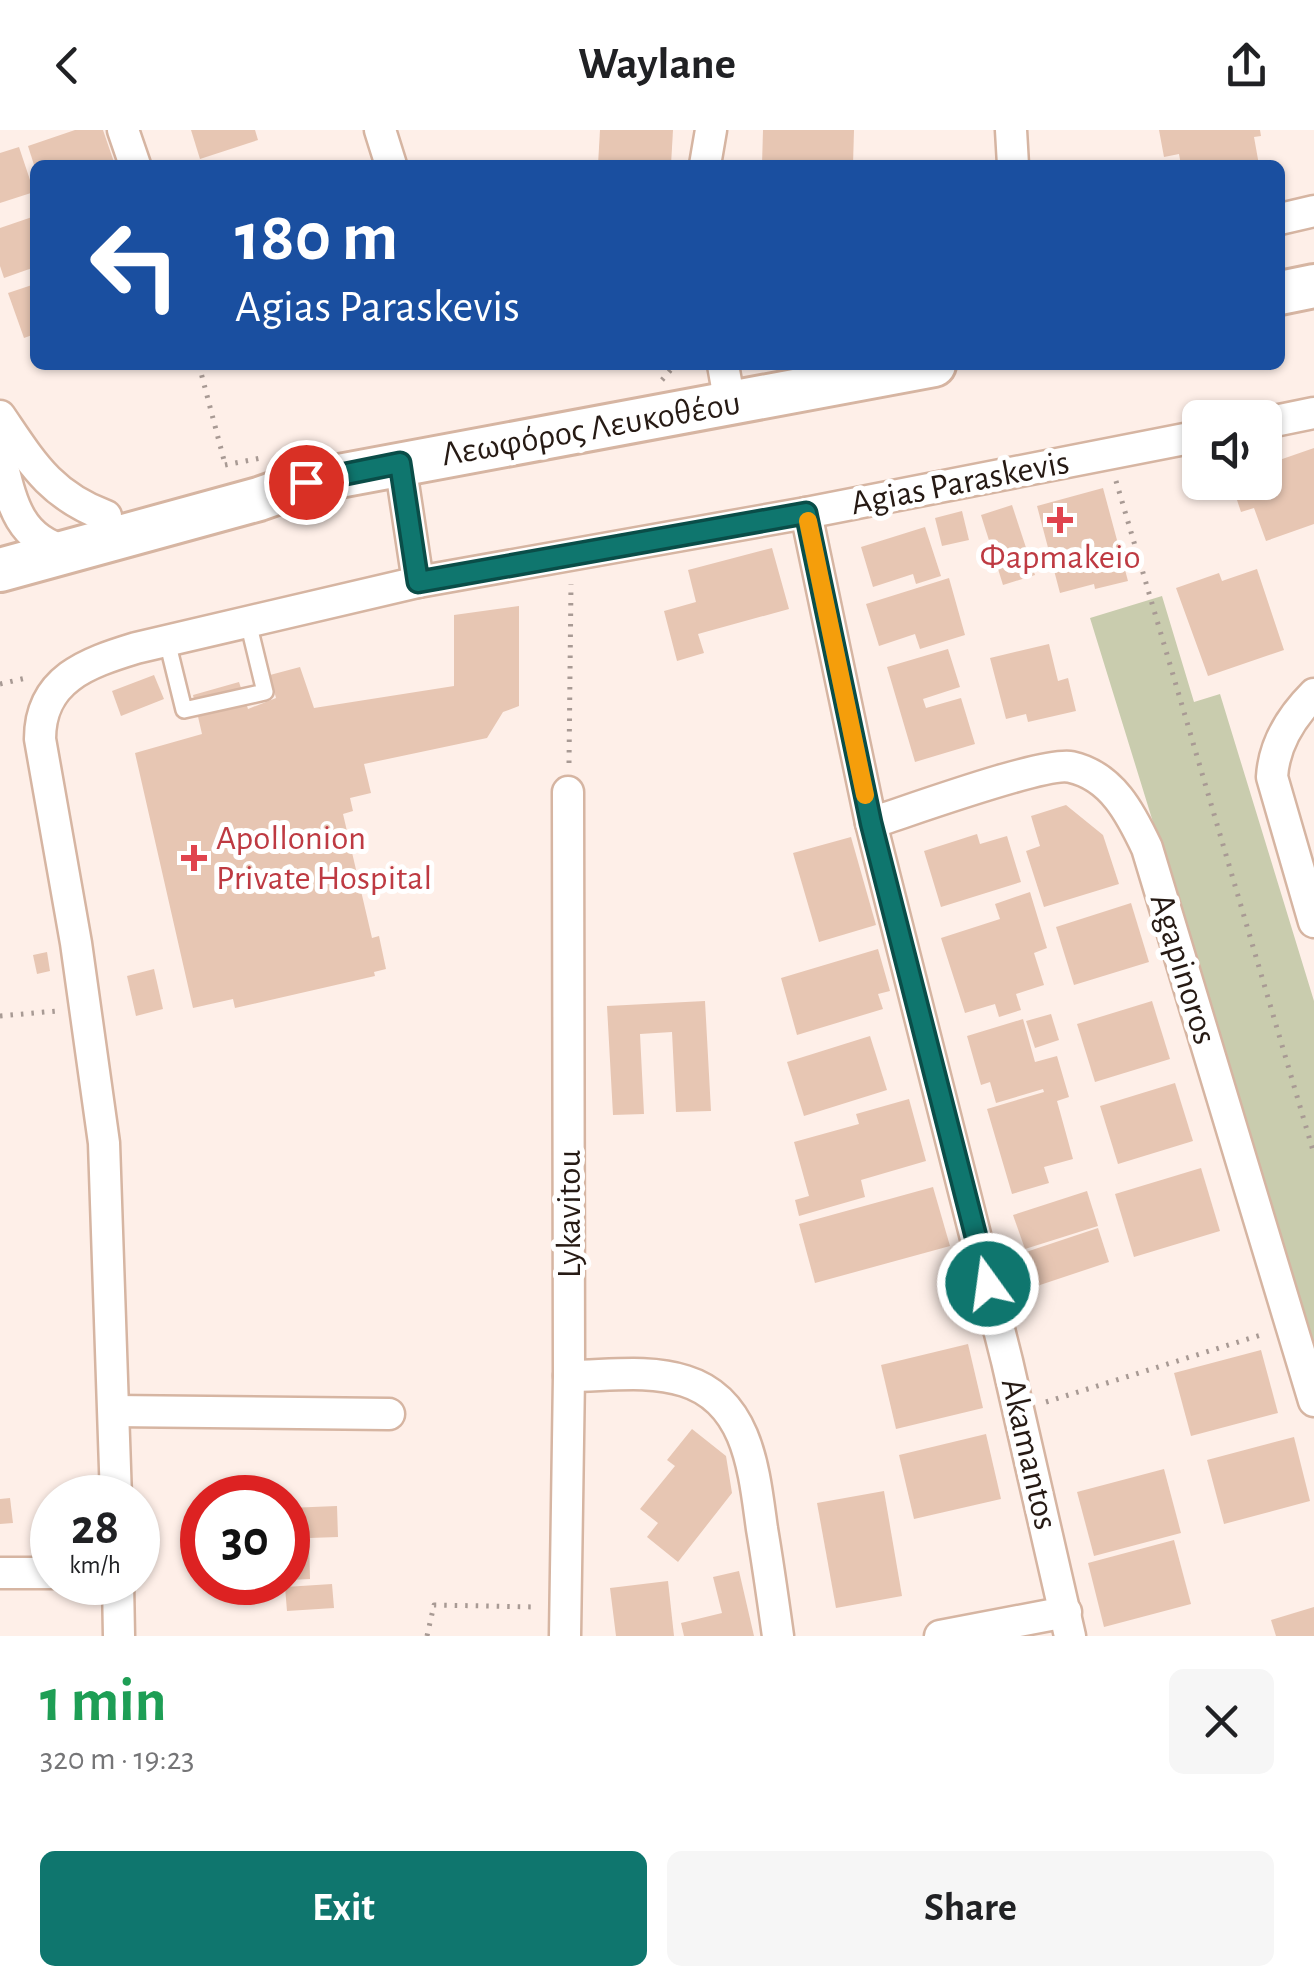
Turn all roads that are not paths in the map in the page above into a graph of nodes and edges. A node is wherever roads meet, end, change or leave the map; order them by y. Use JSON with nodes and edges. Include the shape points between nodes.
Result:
{"nodes":[{"id":1,"x":123,"y":130,"type":"edge"},
{"id":2,"x":380,"y":130,"type":"edge"},
{"id":3,"x":711,"y":130,"type":"edge"},
{"id":4,"x":1012,"y":130,"type":"edge"},
{"id":5,"x":132,"y":160,"type":"edge"},
{"id":6,"x":389,"y":160,"type":"edge"},
{"id":7,"x":706,"y":160,"type":"edge"},
{"id":8,"x":1012,"y":160,"type":"edge"},
{"id":9,"x":1314,"y":211,"type":"edge"},
{"id":10,"x":1285,"y":218,"type":"edge"},
{"id":11,"x":1314,"y":286,"type":"edge"},
{"id":12,"x":1285,"y":292,"type":"edge"},
{"id":13,"x":882,"y":370,"type":"edge"},
{"id":14,"x":726,"y":385,"type":"edge"},
{"id":15,"x":1314,"y":413,"type":"edge"},
{"id":16,"x":0,"y":416,"type":"edge"},
{"id":17,"x":1282,"y":420,"type":"edge"},
{"id":18,"x":1182,"y":440,"type":"edge"},
{"id":19,"x":400,"y":463,"type":"junction"},
{"id":20,"x":3,"y":468,"type":"edge"},
{"id":21,"x":306,"y":482,"type":"junction"},
{"id":22,"x":806,"y":513,"type":"junction"},
{"id":23,"x":106,"y":516,"type":"junction"},
{"id":24,"x":24,"y":535,"type":"edge"},
{"id":25,"x":0,"y":570,"type":"edge"},
{"id":26,"x":418,"y":582,"type":"junction"},
{"id":27,"x":248,"y":622,"type":"junction"},
{"id":28,"x":167,"y":641,"type":"junction"},
{"id":29,"x":1314,"y":694,"type":"edge"},
{"id":30,"x":568,"y":792,"type":"road end"},
{"id":31,"x":871,"y":823,"type":"junction"},
{"id":32,"x":1314,"y":922,"type":"edge"},
{"id":33,"x":569,"y":1376,"type":"junction"},
{"id":34,"x":1314,"y":1401,"type":"edge"},
{"id":35,"x":114,"y":1411,"type":"junction"},
{"id":36,"x":388,"y":1414,"type":"dead end"},
{"id":37,"x":115,"y":1475,"type":"edge"},
{"id":38,"x":0,"y":1573,"type":"edge"},
{"id":39,"x":30,"y":1573,"type":"edge"},
{"id":40,"x":119,"y":1605,"type":"edge"},
{"id":41,"x":565,"y":1622,"type":"edge"},
{"id":42,"x":1068,"y":1624,"type":"edge"},
{"id":43,"x":120,"y":1636,"type":"edge"},
{"id":44,"x":778,"y":1636,"type":"edge"},
{"id":45,"x":940,"y":1636,"type":"edge"}],
"edges":[{"from":1,"to":5,"type":"street"},
{"from":2,"to":6,"type":"street"},
{"from":3,"to":7,"type":"street"},
{"from":4,"to":8,"type":"street"},
{"from":9,"to":10,"type":"street"},
{"from":11,"to":12,"type":"main road"},
{"from":13,"to":14,"type":"main road","name":"Λεωφόρος Λευκοθέου"},
{"from":14,"to":19,"type":"main road","name":"Λεωφόρος Λευκοθέου"},
{"from":15,"to":17,"type":"street"},
{"from":16,"to":23,"type":"street","via":[[44,478]]},
{"from":18,"to":22,"type":"street","name":"Agias Paraskevis"},
{"from":19,"to":21,"type":"main road","name":"Λεωφόρος Λευκοθέου"},
{"from":19,"to":26,"type":"street"},
{"from":20,"to":24,"type":"street"},
{"from":21,"to":23,"type":"main road","name":"Λεωφόρος Λευκοθέου","via":[[256,482]]},
{"from":21,"to":24,"type":"main road","name":"Λεωφόρος Λευκοθέου","via":[[259,499]]},
{"from":22,"to":26,"type":"street","name":"Agias Paraskevis"},
{"from":22,"to":31,"type":"street","name":"Akamantos"},
{"from":23,"to":24,"type":"main road","name":"Λεωφόρος Λευκοθέου"},
{"from":24,"to":25,"type":"main road","name":"Λεωφόρος Λευκοθέου"},
{"from":26,"to":27,"type":"street","name":"Agias Paraskevis"},
{"from":27,"to":28,"type":"street","name":"Agias Paraskevis"},
{"from":27,"to":28,"type":"lane","via":[[265,692],[184,710]]},
{"from":28,"to":35,"type":"street","name":"Agias Paraskevis","via":[[81,668],[40,717],[104,1143]]},
{"from":29,"to":32,"type":"street","via":[[1282,736],[1272,777]]},
{"from":30,"to":33,"type":"street","name":"Lykavitou"},
{"from":31,"to":34,"type":"street","name":"Agapinoros","via":[[1061,766],[1094,776],[1127,807],[1147,848]]},
{"from":31,"to":42,"type":"street","name":"Akamantos"},
{"from":33,"to":41,"type":"street","name":"Lykavitou"},
{"from":33,"to":44,"type":"street","via":[[685,1381],[727,1408],[752,1460]]},
{"from":35,"to":36,"type":"street"},
{"from":35,"to":37,"type":"street"},
{"from":38,"to":39,"type":"street"},
{"from":40,"to":43,"type":"street"},
{"from":42,"to":45,"type":"street"}]}
